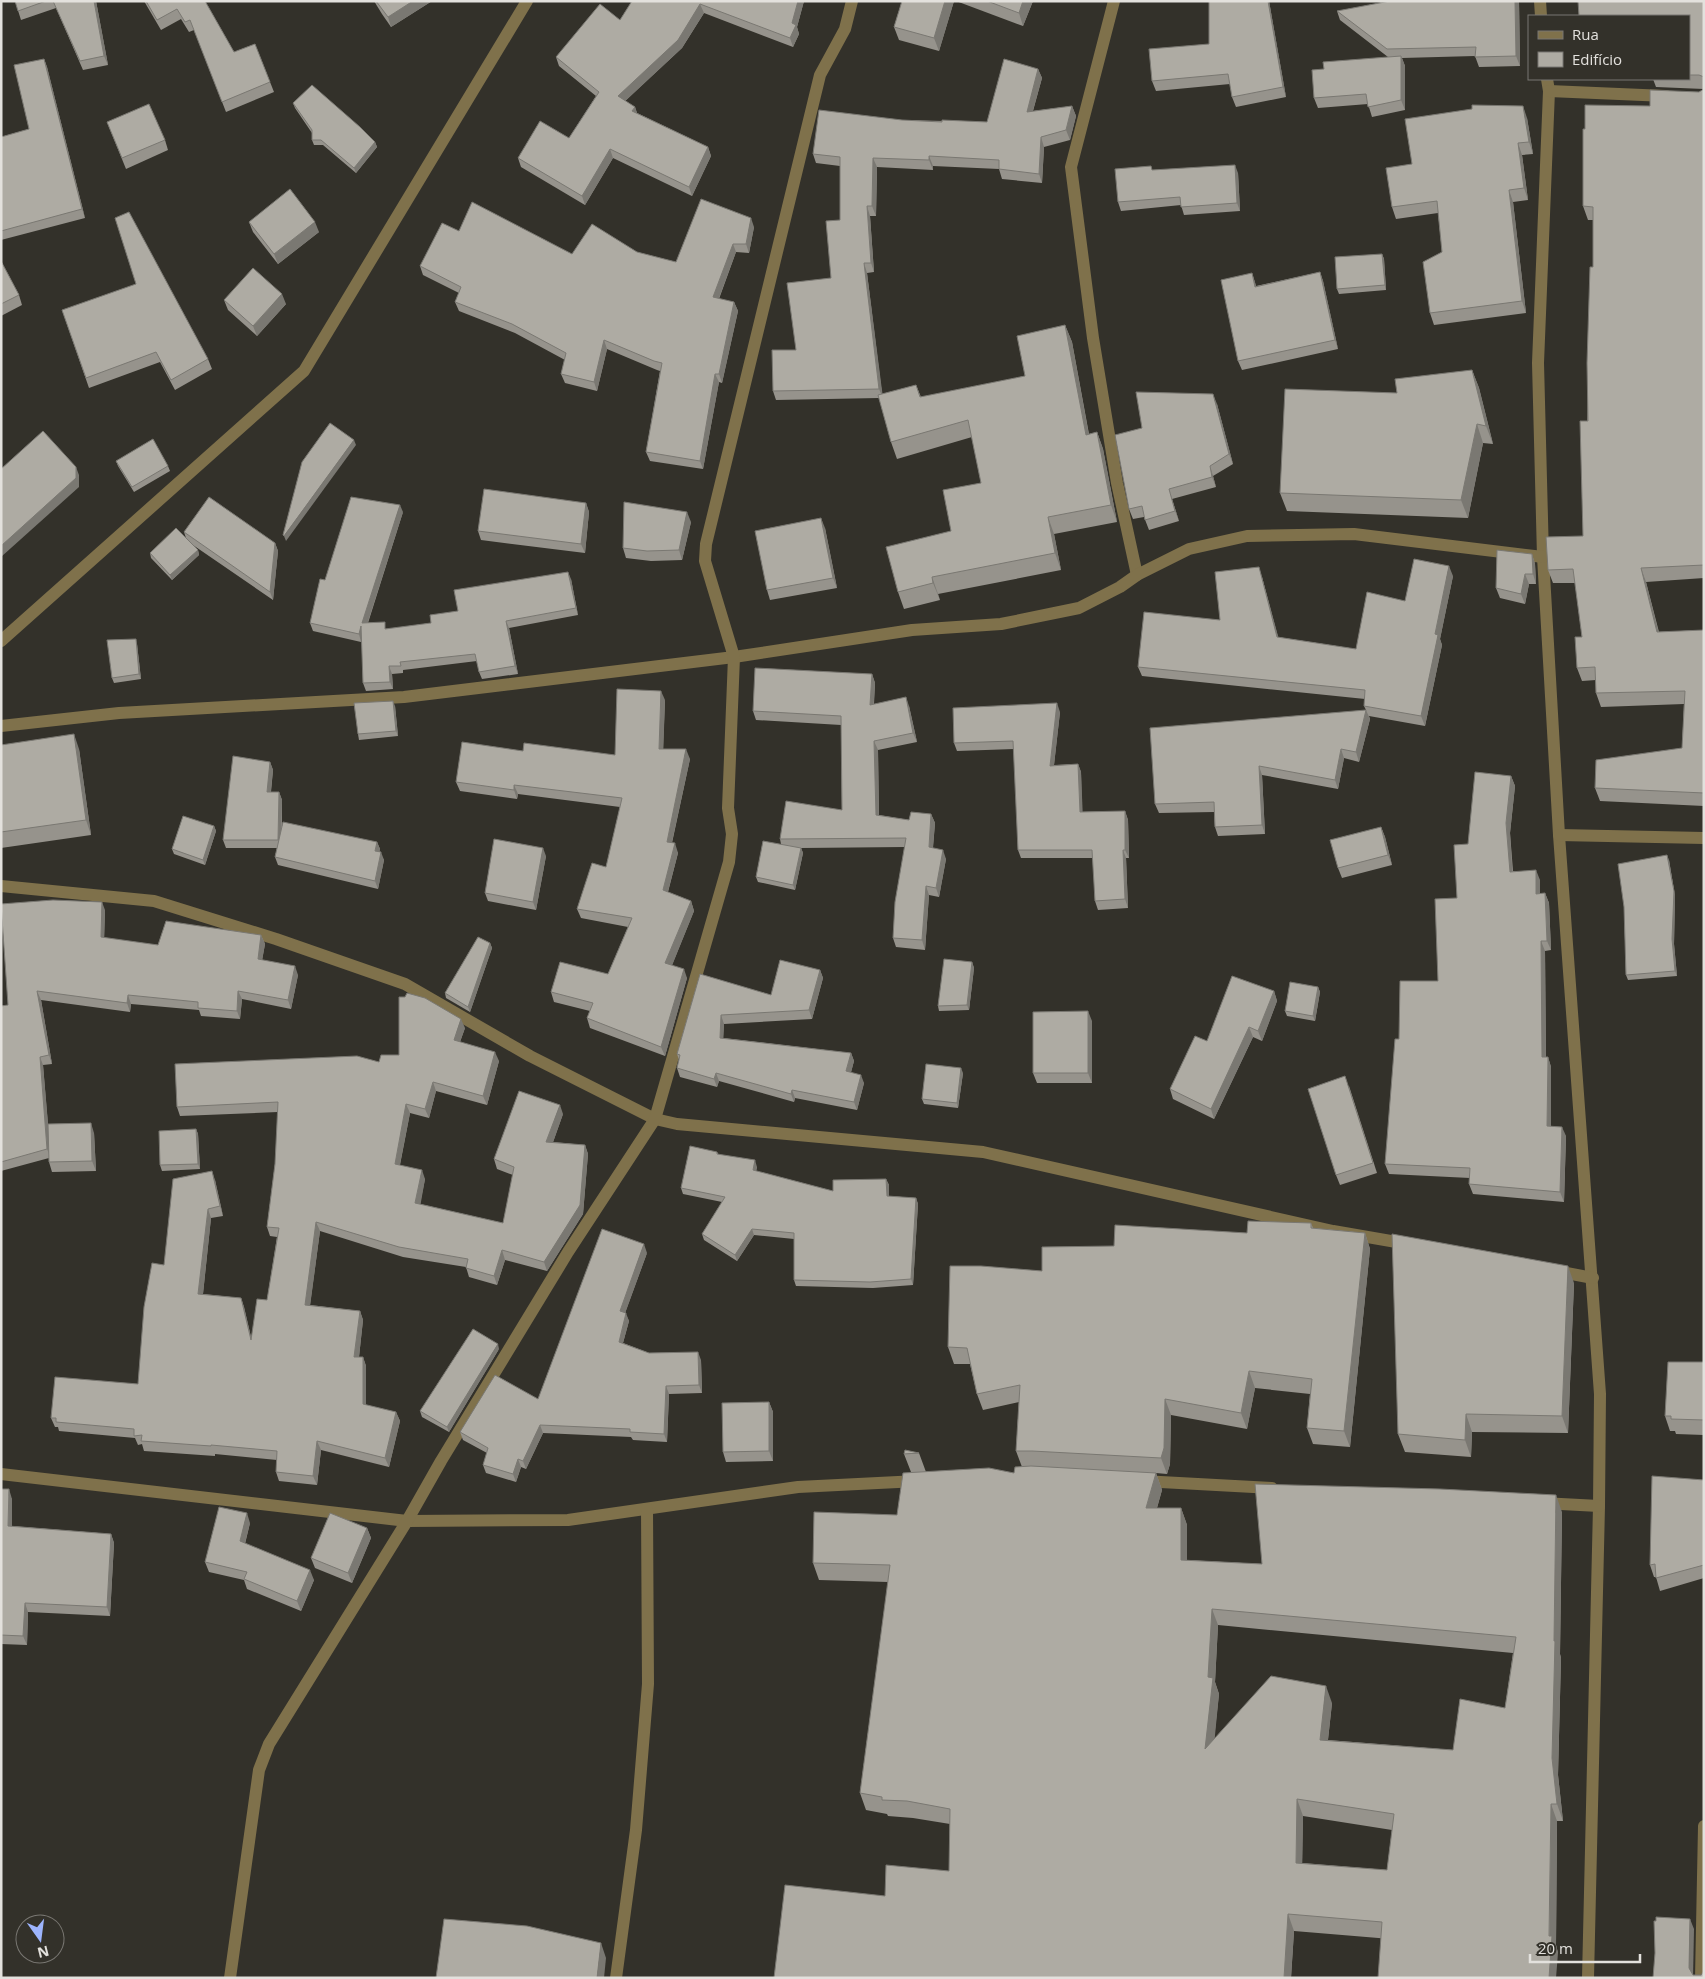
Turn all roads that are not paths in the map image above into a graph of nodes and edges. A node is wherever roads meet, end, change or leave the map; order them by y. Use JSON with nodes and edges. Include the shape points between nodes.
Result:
{"nodes":[{"id":1,"x":527,"y":1,"type":"edge"},
{"id":2,"x":852,"y":1,"type":"edge"},
{"id":3,"x":1114,"y":1,"type":"edge"},
{"id":4,"x":1540,"y":1,"type":"edge"},
{"id":5,"x":1541,"y":15,"type":"edge"},
{"id":6,"x":1548,"y":85,"type":"edge"},
{"id":7,"x":1675,"y":96,"type":"edge"},
{"id":8,"x":1543,"y":557,"type":"junction"},
{"id":9,"x":1137,"y":574,"type":"junction"},
{"id":10,"x":1,"y":641,"type":"edge"},
{"id":11,"x":734,"y":658,"type":"junction"},
{"id":12,"x":1,"y":726,"type":"edge"},
{"id":13,"x":1559,"y":835,"type":"junction"},
{"id":14,"x":1704,"y":838,"type":"edge"},
{"id":15,"x":1,"y":886,"type":"edge"},
{"id":16,"x":655,"y":1119,"type":"junction"},
{"id":17,"x":1420,"y":1246,"type":"edge"},
{"id":18,"x":1545,"y":1269,"type":"edge"},
{"id":19,"x":1593,"y":1278,"type":"junction"},
{"id":20,"x":1,"y":1474,"type":"edge"},
{"id":21,"x":1127,"y":1480,"type":"edge"},
{"id":22,"x":930,"y":1481,"type":"edge"},
{"id":23,"x":1286,"y":1489,"type":"edge"},
{"id":24,"x":1531,"y":1502,"type":"edge"},
{"id":25,"x":1599,"y":1506,"type":"junction"},
{"id":26,"x":647,"y":1509,"type":"junction"},
{"id":27,"x":407,"y":1522,"type":"junction"},
{"id":28,"x":1704,"y":1826,"type":"edge"},
{"id":29,"x":230,"y":1978,"type":"edge"},
{"id":30,"x":616,"y":1978,"type":"edge"},
{"id":31,"x":1588,"y":1978,"type":"edge"},
{"id":32,"x":1701,"y":1978,"type":"edge"}],
"edges":[{"from":1,"to":10,"type":"street","via":[[304,372]]},
{"from":2,"to":11,"type":"street","via":[[845,29],[820,75],[706,544],[705,561]]},
{"from":3,"to":9,"type":"street","via":[[1071,166],[1093,338],[1117,483]]},
{"from":4,"to":5,"type":"street"},
{"from":6,"to":7,"type":"street"},
{"from":6,"to":8,"type":"street","via":[[1538,363]]},
{"from":8,"to":9,"type":"street","via":[[1354,534],[1247,536],[1189,549]]},
{"from":8,"to":13,"type":"street"},
{"from":9,"to":11,"type":"street","via":[[1120,587],[1079,608],[1001,624],[912,630]]},
{"from":11,"to":12,"type":"street","via":[[404,696],[119,713]]},
{"from":11,"to":16,"type":"street","via":[[729,862]]},
{"from":13,"to":14,"type":"street"},
{"from":13,"to":19,"type":"street"},
{"from":15,"to":16,"type":"street","via":[[154,901],[405,984],[530,1056]]},
{"from":16,"to":17,"type":"street","via":[[677,1124],[983,1152],[1333,1231]]},
{"from":16,"to":27,"type":"street","via":[[568,1252]]},
{"from":18,"to":19,"type":"street"},
{"from":19,"to":25,"type":"street","via":[[1600,1394]]},
{"from":20,"to":27,"type":"street"},
{"from":21,"to":23,"type":"street"},
{"from":22,"to":26,"type":"street","via":[[798,1488]]},
{"from":24,"to":25,"type":"street"},
{"from":25,"to":31,"type":"street"},
{"from":26,"to":27,"type":"street","via":[[568,1520]]},
{"from":26,"to":30,"type":"street","via":[[648,1684],[636,1830]]},
{"from":27,"to":29,"type":"street","via":[[269,1744],[259,1770]]},
{"from":28,"to":32,"type":"street"}]}
